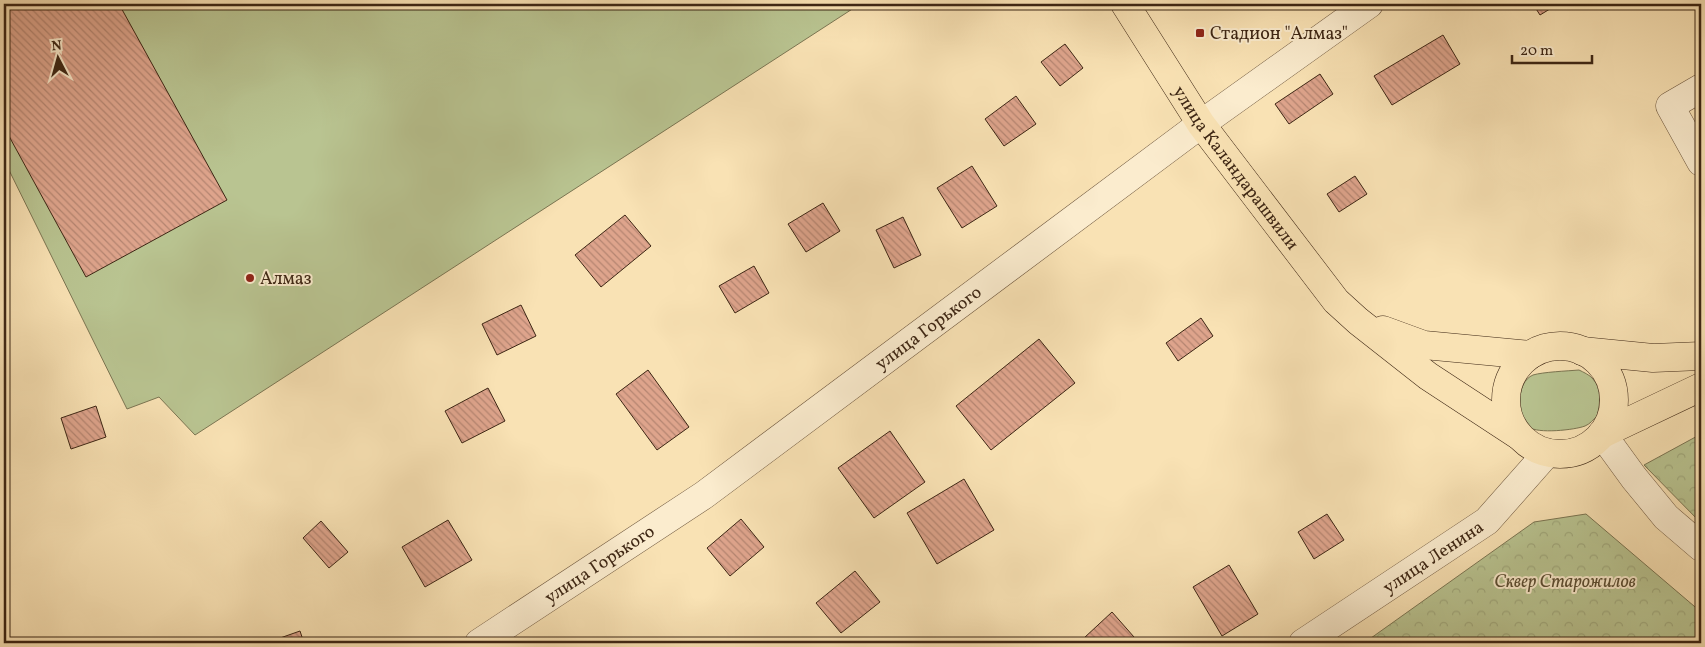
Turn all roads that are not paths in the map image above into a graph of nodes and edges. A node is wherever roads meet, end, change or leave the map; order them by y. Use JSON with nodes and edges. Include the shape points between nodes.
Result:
{"nodes":[{"id":1,"x":1125,"y":4,"type":"edge"},
{"id":2,"x":1369,"y":4,"type":"edge"},
{"id":3,"x":1701,"y":88,"type":"edge"},
{"id":4,"x":1202,"y":124,"type":"junction"},
{"id":5,"x":1701,"y":162,"type":"edge"},
{"id":6,"x":1358,"y":321,"type":"junction"},
{"id":7,"x":1582,"y":351,"type":"junction"},
{"id":8,"x":1530,"y":355,"type":"junction"},
{"id":9,"x":1701,"y":356,"type":"edge"},
{"id":10,"x":1701,"y":387,"type":"edge"},
{"id":11,"x":1602,"y":434,"type":"junction"},
{"id":12,"x":1518,"y":435,"type":"junction"},
{"id":13,"x":1547,"y":453,"type":"junction"},
{"id":14,"x":1701,"y":547,"type":"edge"},
{"id":15,"x":480,"y":643,"type":"edge"},
{"id":16,"x":1303,"y":643,"type":"edge"}],
"edges":[{"from":1,"to":4,"type":"main road","name":"улица Каландарашвили"},
{"from":2,"to":4,"type":"street","name":"улица Горького"},
{"from":3,"to":5,"type":"street","via":[[1670,106]]},
{"from":4,"to":6,"type":"main road","name":"улица Каландарашвили","via":[[1336,301]]},
{"from":4,"to":15,"type":"street","name":"улица Горького","via":[[704,494]]},
{"from":6,"to":8,"type":"main road","name":"улица Каландарашвили","via":[[1424,346]]},
{"from":6,"to":12,"type":"main road","name":"улица Каландарашвили","via":[[1428,376]]},
{"from":7,"to":8,"type":"main road","via":[[1565,347],[1547,348]]},
{"from":7,"to":9,"type":"main road","via":[[1653,358]]},
{"from":7,"to":11,"type":"main road","via":[[1597,361],[1608,376],[1613,393],[1612,412]]},
{"from":8,"to":12,"type":"main road","via":[[1517,367],[1508,383],[1509,419]]},
{"from":10,"to":11,"type":"main road"},
{"from":11,"to":13,"type":"main road","via":[[1577,451]]},
{"from":11,"to":14,"type":"street","via":[[1666,517]]},
{"from":12,"to":13,"type":"main road","via":[[1526,443]]},
{"from":13,"to":16,"type":"street","name":"улица Ленина","via":[[1487,521]]}]}
